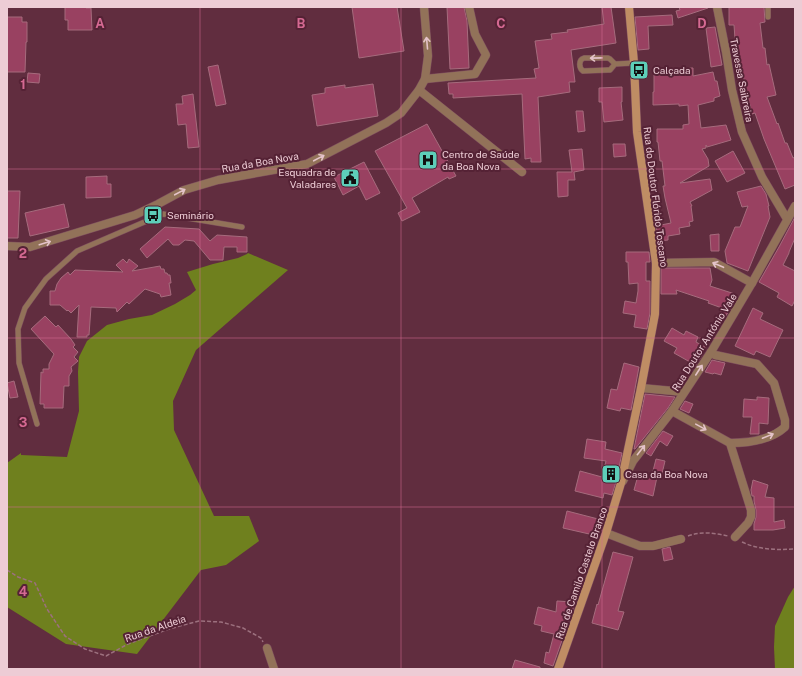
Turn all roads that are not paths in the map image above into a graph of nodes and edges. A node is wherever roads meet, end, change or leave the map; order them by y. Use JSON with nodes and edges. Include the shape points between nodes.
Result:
{"nodes":[{"id":1,"x":424,"y":7,"type":"edge"},
{"id":2,"x":469,"y":7,"type":"edge"},
{"id":3,"x":630,"y":7,"type":"edge"},
{"id":4,"x":717,"y":7,"type":"edge"},
{"id":5,"x":768,"y":7,"type":"edge"},
{"id":6,"x":768,"y":17,"type":"dead end"},
{"id":7,"x":634,"y":63,"type":"junction"},
{"id":8,"x":615,"y":64,"type":"junction"},
{"id":9,"x":424,"y":78,"type":"junction"},
{"id":10,"x":419,"y":90,"type":"junction"},
{"id":11,"x":522,"y":172,"type":"dead end"},
{"id":12,"x":158,"y":204,"type":"junction"},
{"id":13,"x":795,"y":206,"type":"edge"},
{"id":14,"x":163,"y":214,"type":"junction"},
{"id":15,"x":787,"y":219,"type":"junction"},
{"id":16,"x":242,"y":228,"type":"dead end"},
{"id":17,"x":7,"y":246,"type":"edge"},
{"id":18,"x":656,"y":263,"type":"junction"},
{"id":19,"x":752,"y":283,"type":"junction"},
{"id":20,"x":710,"y":352,"type":"junction"},
{"id":21,"x":641,"y":388,"type":"junction"},
{"id":22,"x":684,"y":392,"type":"junction"},
{"id":23,"x":672,"y":411,"type":"junction"},
{"id":24,"x":37,"y":424,"type":"dead end"},
{"id":25,"x":730,"y":443,"type":"junction"},
{"id":26,"x":621,"y":483,"type":"junction"},
{"id":27,"x":606,"y":533,"type":"junction"},
{"id":28,"x":735,"y":537,"type":"dead end"},
{"id":29,"x":681,"y":539,"type":"dead end"},
{"id":30,"x":267,"y":648,"type":"road end"},
{"id":31,"x":274,"y":669,"type":"edge"},
{"id":32,"x":558,"y":669,"type":"edge"}],
"edges":[{"from":9,"to":1,"type":"street","name":"Rua da Boa Nova","one_way":true,"via":[[428,56]]},
{"from":2,"to":9,"type":"street","via":[[475,34],[486,55],[475,74]]},
{"from":3,"to":7,"type":"main road","name":"Rua do Doutor Flórido Toscano"},
{"from":4,"to":15,"type":"street","name":"Travessa Saibreira","via":[[742,132],[762,177]]},
{"from":5,"to":6,"type":"lane"},
{"from":7,"to":8,"type":"lane"},
{"from":7,"to":18,"type":"main road","name":"Rua do Doutor Flórido Toscano","via":[[637,132]]},
{"from":8,"to":8,"type":"lane","one_way":true,"via":[[610,58],[584,58],[580,61],[583,71],[610,70]]},
{"from":9,"to":10,"type":"street","name":"Rua da Boa Nova"},
{"from":10,"to":11,"type":"street"},
{"from":12,"to":10,"type":"street","name":"Rua da Boa Nova","one_way":true,"via":[[184,190],[218,180],[307,164],[401,114]]},
{"from":12,"to":14,"type":"lane"},
{"from":17,"to":12,"type":"street","name":"Rua da Boa Nova","one_way":true,"via":[[30,248],[135,215]]},
{"from":13,"to":15,"type":"street","name":"Rua Doutor António Vale"},
{"from":14,"to":16,"type":"lane"},
{"from":14,"to":24,"type":"lane","via":[[77,251],[46,279],[25,308],[18,329],[19,362]]},
{"from":15,"to":19,"type":"street","name":"Rua Doutor António Vale"},
{"from":19,"to":18,"type":"street","one_way":true,"via":[[714,262]]},
{"from":18,"to":21,"type":"main road","name":"Rua do Doutor Flórido Toscano","via":[[653,325]]},
{"from":19,"to":20,"type":"street","name":"Rua Doutor António Vale"},
{"from":22,"to":20,"type":"street","name":"Rua Doutor António Vale","one_way":true},
{"from":25,"to":20,"type":"street","one_way":true,"via":[[765,438],[781,431],[785,427],[785,420],[774,382],[757,364]]},
{"from":21,"to":22,"type":"street"},
{"from":21,"to":26,"type":"main road","name":"Rua do Doutor Flórido Toscano"},
{"from":22,"to":23,"type":"street","name":"Rua Doutor António Vale"},
{"from":23,"to":25,"type":"street","one_way":true},
{"from":26,"to":23,"type":"street","name":"Rua Doutor António Vale","one_way":true,"via":[[633,462]]},
{"from":25,"to":28,"type":"street","via":[[752,517]]},
{"from":26,"to":27,"type":"main road","name":"Rua de Camilo Castelo Branco"},
{"from":27,"to":29,"type":"street","via":[[640,546],[653,546]]},
{"from":27,"to":32,"type":"main road","name":"Rua de Camilo Castelo Branco"},
{"from":30,"to":31,"type":"street"}]}
